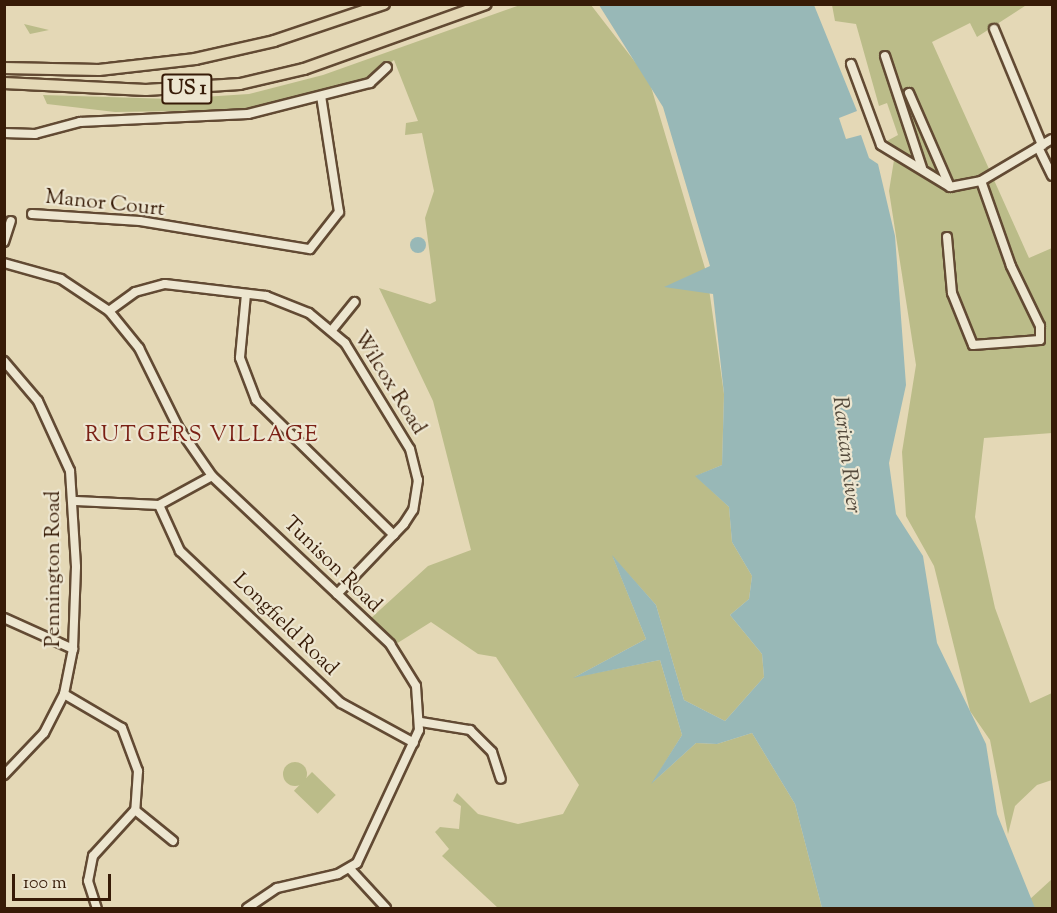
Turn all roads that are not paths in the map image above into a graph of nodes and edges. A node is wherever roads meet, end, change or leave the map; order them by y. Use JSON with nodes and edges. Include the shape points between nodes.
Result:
{"nodes":[{"id":1,"x":384,"y":4,"type":"edge"},
{"id":2,"x":486,"y":4,"type":"edge"},
{"id":3,"x":993,"y":28,"type":"dead end"},
{"id":4,"x":885,"y":56,"type":"dead end"},
{"id":5,"x":851,"y":64,"type":"dead end"},
{"id":6,"x":387,"y":67,"type":"dead end"},
{"id":7,"x":4,"y":68,"type":"edge"},
{"id":8,"x":8,"y":84,"type":"edge"},
{"id":9,"x":909,"y":93,"type":"dead end"},
{"id":10,"x":321,"y":96,"type":"junction"},
{"id":11,"x":4,"y":133,"type":"edge"},
{"id":12,"x":1053,"y":139,"type":"edge"},
{"id":13,"x":1040,"y":146,"type":"junction"},
{"id":14,"x":922,"y":168,"type":"junction"},
{"id":15,"x":1053,"y":176,"type":"edge"},
{"id":16,"x":981,"y":181,"type":"junction"},
{"id":17,"x":950,"y":188,"type":"junction"},
{"id":18,"x":32,"y":214,"type":"dead end"},
{"id":19,"x":10,"y":221,"type":"dead end"},
{"id":20,"x":947,"y":237,"type":"dead end"},
{"id":21,"x":4,"y":242,"type":"edge"},
{"id":22,"x":4,"y":263,"type":"edge"},
{"id":23,"x":246,"y":294,"type":"junction"},
{"id":24,"x":355,"y":302,"type":"dead end"},
{"id":25,"x":109,"y":311,"type":"junction"},
{"id":26,"x":332,"y":330,"type":"junction"},
{"id":27,"x":4,"y":361,"type":"edge"},
{"id":28,"x":212,"y":476,"type":"junction"},
{"id":29,"x":76,"y":501,"type":"junction"},
{"id":30,"x":159,"y":505,"type":"junction"},
{"id":31,"x":394,"y":535,"type":"junction"},
{"id":32,"x":337,"y":594,"type":"junction"},
{"id":33,"x":4,"y":618,"type":"edge"},
{"id":34,"x":73,"y":649,"type":"junction"},
{"id":35,"x":64,"y":694,"type":"junction"},
{"id":36,"x":421,"y":722,"type":"junction"},
{"id":37,"x":414,"y":743,"type":"junction"},
{"id":38,"x":4,"y":775,"type":"edge"},
{"id":39,"x":501,"y":779,"type":"dead end"},
{"id":40,"x":135,"y":810,"type":"junction"},
{"id":41,"x":173,"y":841,"type":"dead end"},
{"id":42,"x":350,"y":869,"type":"junction"},
{"id":43,"x":97,"y":909,"type":"edge"},
{"id":44,"x":247,"y":909,"type":"edge"},
{"id":45,"x":386,"y":909,"type":"edge"}],
"edges":[{"from":1,"to":7,"type":"highway","number":"US 1","via":[[185,61],[99,70]]},
{"from":2,"to":8,"type":"highway","number":"US 1","via":[[272,78],[209,88]]},
{"from":3,"to":13,"type":"street"},
{"from":4,"to":14,"type":"street"},
{"from":5,"to":14,"type":"street","via":[[881,145]]},
{"from":6,"to":10,"type":"street","via":[[370,83]]},
{"from":9,"to":17,"type":"street"},
{"from":10,"to":11,"type":"street","via":[[248,114],[80,122],[40,133]]},
{"from":10,"to":18,"type":"street","name":"Manor Court","via":[[339,212],[310,249]]},
{"from":12,"to":13,"type":"street"},
{"from":13,"to":15,"type":"street"},
{"from":13,"to":16,"type":"street"},
{"from":14,"to":17,"type":"street"},
{"from":16,"to":17,"type":"street"},
{"from":16,"to":20,"type":"street","via":[[1011,266],[1040,326],[1040,340],[973,345],[952,293]]},
{"from":19,"to":21,"type":"street"},
{"from":22,"to":25,"type":"street","name":"Tunison Road","via":[[61,279]]},
{"from":23,"to":25,"type":"street","name":"Wilcox Road","via":[[153,285]]},
{"from":23,"to":26,"type":"street","name":"Wilcox Road","via":[[287,303]]},
{"from":23,"to":31,"type":"street","via":[[240,358],[256,400]]},
{"from":24,"to":26,"type":"street"},
{"from":25,"to":28,"type":"street","name":"Tunison Road","via":[[139,348],[178,427]]},
{"from":26,"to":31,"type":"street","name":"Wilcox Road","via":[[358,360],[416,464],[413,510]]},
{"from":27,"to":29,"type":"street","name":"Pennington Road","via":[[38,401],[70,471]]},
{"from":28,"to":30,"type":"street"},
{"from":28,"to":32,"type":"street","name":"Tunison Road"},
{"from":29,"to":30,"type":"street"},
{"from":29,"to":34,"type":"street","name":"Pennington Road"},
{"from":30,"to":37,"type":"street","name":"Longfield Road","via":[[180,551],[341,704]]},
{"from":31,"to":32,"type":"street","name":"Wilcox Road"},
{"from":32,"to":36,"type":"street","name":"Tunison Road","via":[[402,659],[416,686]]},
{"from":33,"to":34,"type":"street"},
{"from":34,"to":35,"type":"street","name":"Pennington Road"},
{"from":35,"to":38,"type":"street","name":"Pennington Road","via":[[44,733]]},
{"from":35,"to":40,"type":"street","via":[[103,713],[129,738],[138,771]]},
{"from":36,"to":37,"type":"street","name":"Tunison Road"},
{"from":36,"to":39,"type":"street","via":[[470,730],[492,752]]},
{"from":37,"to":42,"type":"street","name":"Tunison Road","via":[[362,856]]},
{"from":40,"to":41,"type":"street"},
{"from":40,"to":43,"type":"street","via":[[93,856],[88,881]]},
{"from":42,"to":44,"type":"street","via":[[277,888]]},
{"from":42,"to":45,"type":"street"}]}
